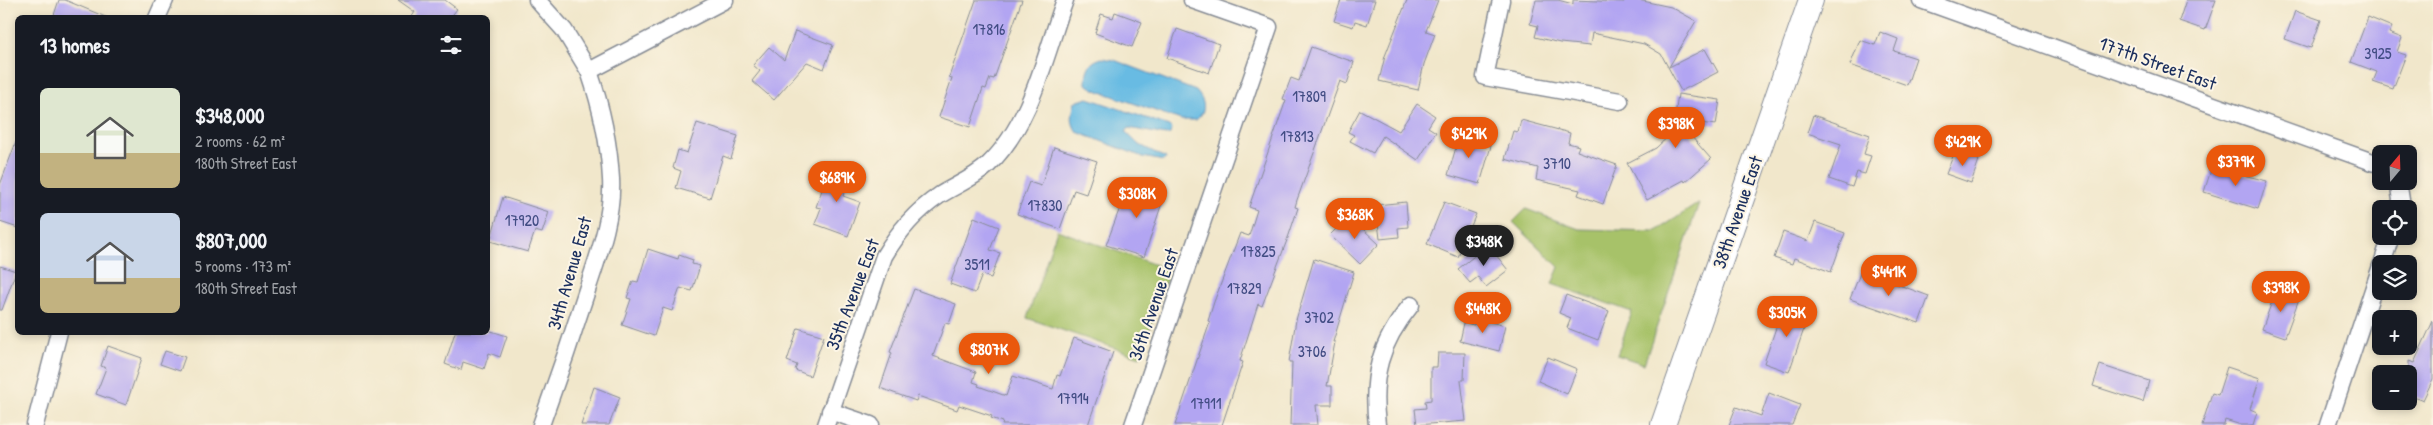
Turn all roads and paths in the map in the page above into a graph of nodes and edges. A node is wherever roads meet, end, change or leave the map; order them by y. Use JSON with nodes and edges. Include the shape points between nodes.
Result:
{"nodes":[{"id":1,"x":165,"y":0,"type":"edge"},
{"id":2,"x":536,"y":0,"type":"edge"},
{"id":3,"x":725,"y":0,"type":"edge"},
{"id":4,"x":1065,"y":0,"type":"edge"},
{"id":5,"x":1192,"y":0,"type":"edge"},
{"id":6,"x":1501,"y":0,"type":"edge"},
{"id":7,"x":1811,"y":0,"type":"edge"},
{"id":8,"x":1921,"y":0,"type":"edge"},
{"id":9,"x":158,"y":15,"type":"edge"},
{"id":10,"x":589,"y":71,"type":"junction"},
{"id":11,"x":1620,"y":101,"type":"dead end"},
{"id":12,"x":2372,"y":162,"type":"edge"},
{"id":13,"x":2372,"y":295,"type":"edge"},
{"id":14,"x":1410,"y":305,"type":"dead end"},
{"id":15,"x":59,"y":335,"type":"edge"},
{"id":16,"x":828,"y":418,"type":"edge"},
{"id":17,"x":34,"y":425,"type":"edge"},
{"id":18,"x":541,"y":425,"type":"edge"},
{"id":19,"x":871,"y":425,"type":"edge"},
{"id":20,"x":1133,"y":425,"type":"edge"},
{"id":21,"x":1378,"y":425,"type":"edge"},
{"id":22,"x":1663,"y":425,"type":"edge"},
{"id":23,"x":2328,"y":425,"type":"edge"}],
"edges":[{"from":1,"to":9,"type":"street"},
{"from":2,"to":10,"type":"street","name":"34th Avenue East","via":[[564,30]]},
{"from":3,"to":10,"type":"street"},
{"from":4,"to":16,"type":"street","name":"35th Avenue East","via":[[1030,99],[1004,147],[987,166],[914,214],[884,256]]},
{"from":5,"to":20,"type":"street","name":"36th Avenue East","via":[[1269,27]]},
{"from":6,"to":11,"type":"street","via":[[1484,77]]},
{"from":7,"to":22,"type":"street","name":"38th Avenue East"},
{"from":8,"to":12,"type":"street","name":"177th Street East"},
{"from":10,"to":18,"type":"street","name":"34th Avenue East","via":[[605,130],[612,181],[607,220],[602,245]]},
{"from":13,"to":23,"type":"street"},
{"from":14,"to":21,"type":"street","via":[[1382,350],[1376,382]]},
{"from":15,"to":17,"type":"street"},
{"from":16,"to":19,"type":"street"}]}
